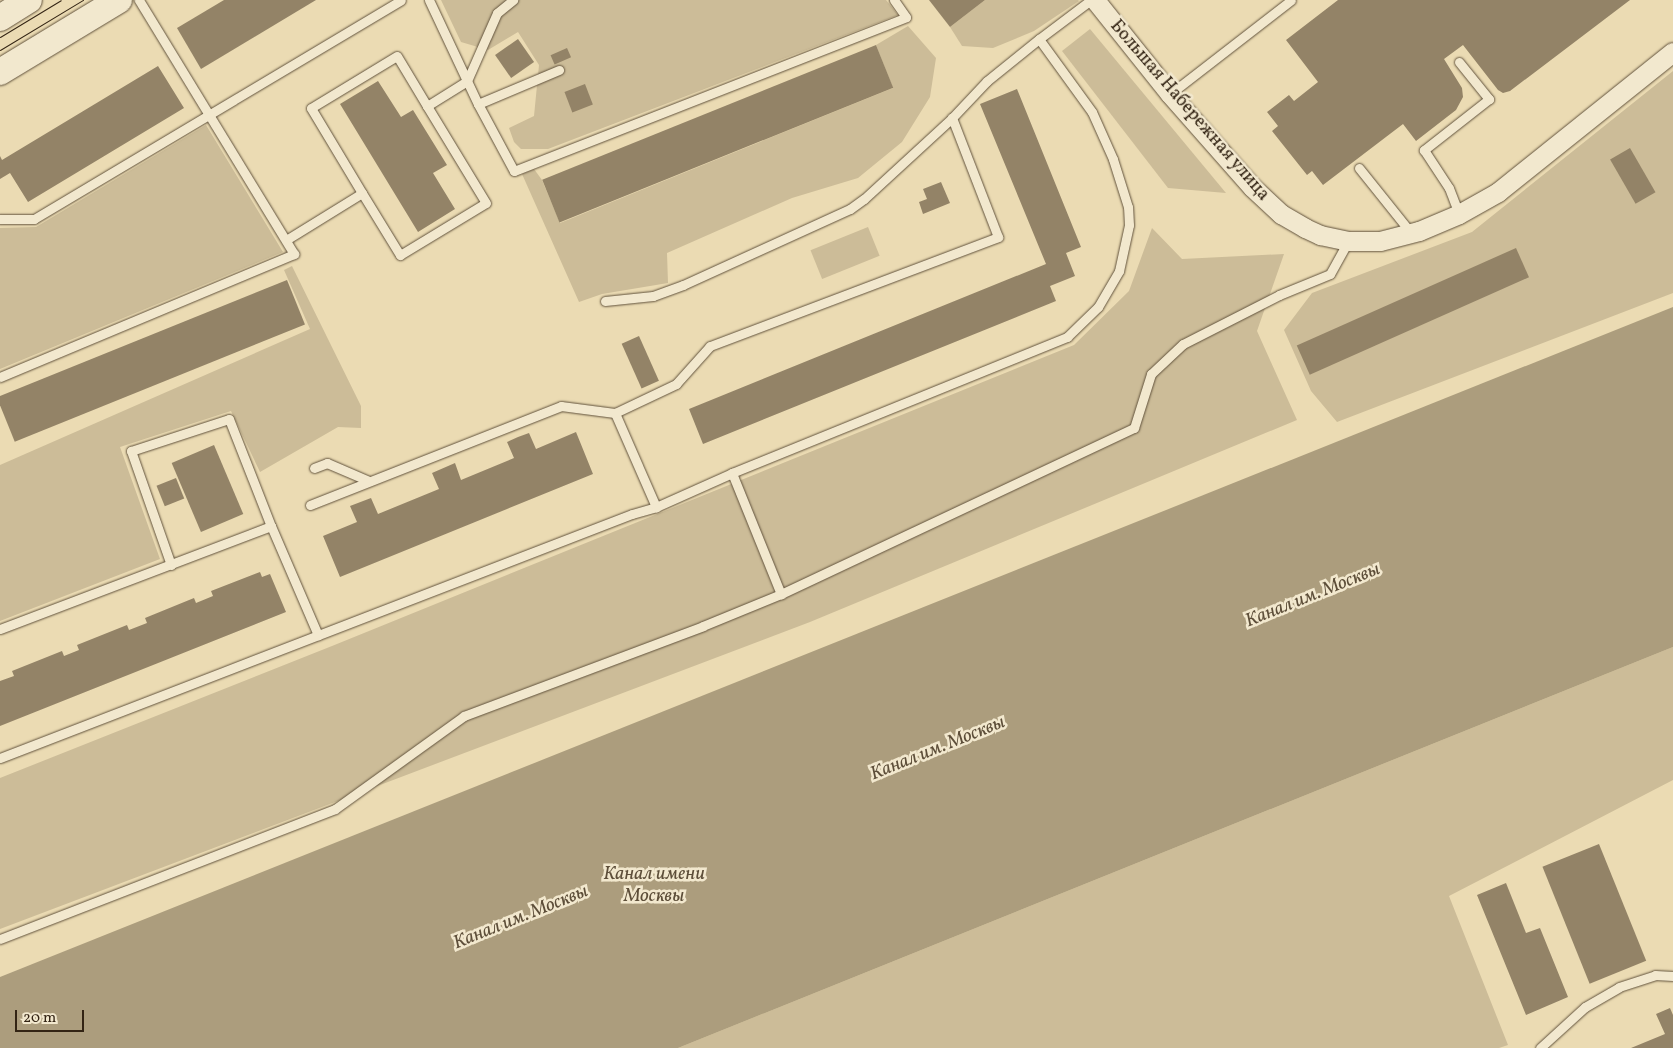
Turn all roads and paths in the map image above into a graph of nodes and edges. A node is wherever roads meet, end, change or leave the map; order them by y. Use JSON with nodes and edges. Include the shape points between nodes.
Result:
{"nodes":[{"id":1,"x":29,"y":0,"type":"edge"},
{"id":2,"x":119,"y":0,"type":"edge"},
{"id":3,"x":139,"y":0,"type":"edge"},
{"id":4,"x":402,"y":0,"type":"edge"},
{"id":5,"x":429,"y":0,"type":"edge"},
{"id":6,"x":513,"y":0,"type":"edge"},
{"id":7,"x":894,"y":0,"type":"edge"},
{"id":8,"x":1090,"y":0,"type":"edge"},
{"id":9,"x":1095,"y":0,"type":"edge"},
{"id":10,"x":1290,"y":0,"type":"edge"},
{"id":11,"x":0,"y":18,"type":"edge"},
{"id":12,"x":1039,"y":39,"type":"junction"},
{"id":13,"x":1673,"y":52,"type":"edge"},
{"id":14,"x":1459,"y":62,"type":"dead end"},
{"id":15,"x":559,"y":70,"type":"dead end"},
{"id":16,"x":0,"y":72,"type":"edge"},
{"id":17,"x":467,"y":81,"type":"junction"},
{"id":18,"x":1170,"y":94,"type":"junction"},
{"id":19,"x":478,"y":104,"type":"junction"},
{"id":20,"x":427,"y":106,"type":"junction"},
{"id":21,"x":208,"y":114,"type":"junction"},
{"id":22,"x":952,"y":118,"type":"junction"},
{"id":23,"x":1359,"y":168,"type":"dead end"},
{"id":24,"x":362,"y":193,"type":"junction"},
{"id":25,"x":1459,"y":214,"type":"junction"},
{"id":26,"x":0,"y":219,"type":"edge"},
{"id":27,"x":1411,"y":233,"type":"junction"},
{"id":28,"x":286,"y":240,"type":"junction"},
{"id":29,"x":1348,"y":241,"type":"junction"},
{"id":30,"x":605,"y":301,"type":"dead end"},
{"id":31,"x":0,"y":377,"type":"edge"},
{"id":32,"x":616,"y":413,"type":"junction"},
{"id":33,"x":314,"y":468,"type":"dead end"},
{"id":34,"x":732,"y":473,"type":"junction"},
{"id":35,"x":369,"y":481,"type":"junction"},
{"id":36,"x":310,"y":505,"type":"dead end"},
{"id":37,"x":656,"y":507,"type":"junction"},
{"id":38,"x":271,"y":526,"type":"junction"},
{"id":39,"x":171,"y":565,"type":"junction"},
{"id":40,"x":781,"y":594,"type":"junction"},
{"id":41,"x":0,"y":629,"type":"edge"},
{"id":42,"x":318,"y":635,"type":"junction"},
{"id":43,"x":0,"y":758,"type":"edge"},
{"id":44,"x":0,"y":939,"type":"edge"},
{"id":45,"x":1673,"y":976,"type":"edge"},
{"id":46,"x":1540,"y":1048,"type":"edge"}],
"edges":[{"from":1,"to":11,"type":"main road"},
{"from":2,"to":16,"type":"main road"},
{"from":3,"to":21,"type":"lane"},
{"from":4,"to":21,"type":"lane"},
{"from":5,"to":17,"type":"lane"},
{"from":6,"to":17,"type":"lane","via":[[497,13]]},
{"from":7,"to":19,"type":"lane","via":[[906,16],[514,171]]},
{"from":8,"to":12,"type":"lane"},
{"from":9,"to":18,"type":"street","name":"Большая Набережная улица"},
{"from":10,"to":18,"type":"lane"},
{"from":12,"to":22,"type":"lane","via":[[987,81]]},
{"from":12,"to":34,"type":"lane","via":[[1092,112],[1113,159],[1128,207],[1129,225],[1119,271],[1098,307],[1066,337]]},
{"from":13,"to":25,"type":"street","name":"Большая Набережная улица","via":[[1504,187]]},
{"from":14,"to":25,"type":"lane","via":[[1489,99],[1424,150],[1449,188]]},
{"from":15,"to":19,"type":"lane"},
{"from":17,"to":19,"type":"lane"},
{"from":17,"to":20,"type":"lane"},
{"from":18,"to":29,"type":"street","name":"Большая Набережная улица","via":[[1252,187],[1281,214],[1320,235]]},
{"from":20,"to":24,"type":"lane","via":[[397,56],[311,108]]},
{"from":20,"to":24,"type":"lane","via":[[486,203],[400,255]]},
{"from":21,"to":26,"type":"lane","via":[[34,218]]},
{"from":21,"to":28,"type":"lane"},
{"from":22,"to":30,"type":"lane","via":[[850,209],[683,285],[653,296]]},
{"from":22,"to":32,"type":"lane","via":[[998,237],[710,346],[676,384]]},
{"from":23,"to":27,"type":"lane"},
{"from":24,"to":28,"type":"lane"},
{"from":25,"to":27,"type":"street","name":"Большая Набережная улица"},
{"from":27,"to":29,"type":"street","name":"Большая Набережная улица","via":[[1380,240]]},
{"from":28,"to":31,"type":"lane","via":[[294,254]]},
{"from":29,"to":40,"type":"lane","via":[[1330,274],[1279,295],[1183,344],[1151,374],[1134,428]]},
{"from":32,"to":35,"type":"lane","via":[[561,406]]},
{"from":32,"to":37,"type":"lane"},
{"from":33,"to":35,"type":"lane","via":[[327,463]]},
{"from":34,"to":37,"type":"lane"},
{"from":34,"to":40,"type":"lane"},
{"from":35,"to":36,"type":"lane"},
{"from":37,"to":42,"type":"lane"},
{"from":38,"to":39,"type":"lane"},
{"from":38,"to":39,"type":"lane","via":[[229,420],[131,451]]},
{"from":38,"to":42,"type":"lane"},
{"from":39,"to":41,"type":"lane"},
{"from":40,"to":44,"type":"lane","via":[[464,716],[335,808]]},
{"from":42,"to":43,"type":"lane"},
{"from":45,"to":46,"type":"lane","via":[[1655,975],[1619,987],[1585,1007]]}]}
